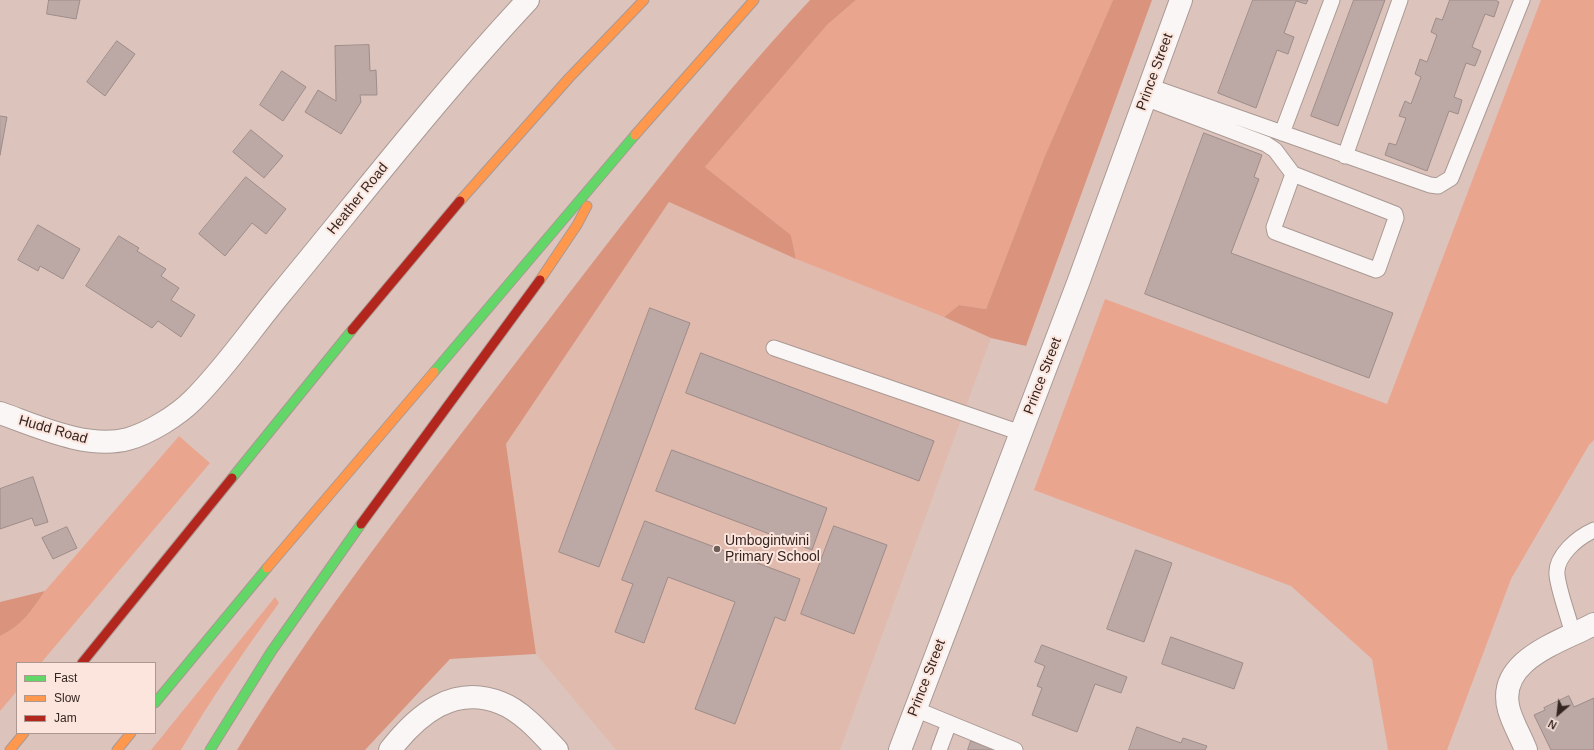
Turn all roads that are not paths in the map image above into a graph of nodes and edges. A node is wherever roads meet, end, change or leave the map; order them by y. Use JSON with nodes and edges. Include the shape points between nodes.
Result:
{"nodes":[{"id":1,"x":528,"y":0,"type":"edge"},
{"id":2,"x":644,"y":0,"type":"edge"},
{"id":3,"x":754,"y":0,"type":"edge"},
{"id":4,"x":1181,"y":0,"type":"edge"},
{"id":5,"x":1332,"y":0,"type":"edge"},
{"id":6,"x":1400,"y":0,"type":"edge"},
{"id":7,"x":1522,"y":0,"type":"edge"},
{"id":8,"x":1147,"y":92,"type":"junction"},
{"id":9,"x":1282,"y":133,"type":"junction"},
{"id":10,"x":1345,"y":156,"type":"junction"},
{"id":11,"x":604,"y":171,"type":"junction"},
{"id":12,"x":1293,"y":174,"type":"junction"},
{"id":13,"x":774,"y":348,"type":"dead end"},
{"id":14,"x":192,"y":401,"type":"joint"},
{"id":15,"x":0,"y":413,"type":"edge"},
{"id":16,"x":1021,"y":433,"type":"junction"},
{"id":17,"x":1594,"y":530,"type":"edge"},
{"id":18,"x":1594,"y":624,"type":"edge"},
{"id":19,"x":1573,"y":635,"type":"junction"},
{"id":20,"x":83,"y":662,"type":"edge"},
{"id":21,"x":156,"y":702,"type":"edge"},
{"id":22,"x":915,"y":709,"type":"junction"},
{"id":23,"x":949,"y":723,"type":"junction"},
{"id":24,"x":23,"y":734,"type":"edge"},
{"id":25,"x":130,"y":734,"type":"edge"},
{"id":26,"x":10,"y":750,"type":"edge"},
{"id":27,"x":117,"y":750,"type":"edge"},
{"id":28,"x":210,"y":750,"type":"edge"},
{"id":29,"x":390,"y":750,"type":"edge"},
{"id":30,"x":557,"y":750,"type":"edge"},
{"id":31,"x":900,"y":750,"type":"edge"},
{"id":32,"x":939,"y":750,"type":"edge"},
{"id":33,"x":1015,"y":750,"type":"edge"},
{"id":34,"x":1526,"y":750,"type":"edge"}],
"edges":[{"from":1,"to":14,"type":"street","name":"Heather Road","via":[[435,104],[237,350]]},
{"from":2,"to":20,"type":"highway","via":[[582,62],[474,182]]},
{"from":3,"to":11,"type":"highway"},
{"from":4,"to":8,"type":"street","name":"Prince Street"},
{"from":5,"to":9,"type":"lane"},
{"from":6,"to":10,"type":"lane"},
{"from":7,"to":10,"type":"lane","via":[[1451,178],[1438,186],[1430,185]]},
{"from":8,"to":9,"type":"lane"},
{"from":8,"to":12,"type":"lane","via":[[1266,144],[1275,150]]},
{"from":8,"to":16,"type":"street","name":"Prince Street"},
{"from":9,"to":10,"type":"lane"},
{"from":11,"to":21,"type":"highway"},
{"from":11,"to":28,"type":"highway","via":[[577,225],[548,269],[405,463],[271,652]]},
{"from":12,"to":12,"type":"lane","via":[[1395,214],[1396,218],[1376,270],[1274,232]]},
{"from":13,"to":16,"type":"lane"},
{"from":14,"to":15,"type":"street","name":"Hudd Road","via":[[165,422],[128,439],[97,442]]},
{"from":16,"to":22,"type":"street","name":"Prince Street"},
{"from":17,"to":19,"type":"lane","via":[[1568,548],[1557,574]]},
{"from":18,"to":19,"type":"street"},
{"from":19,"to":34,"type":"street","via":[[1541,650],[1525,661],[1514,673],[1508,685],[1509,709]]},
{"from":22,"to":23,"type":"lane"},
{"from":22,"to":31,"type":"street","name":"Prince Street"},
{"from":23,"to":32,"type":"lane"},
{"from":23,"to":33,"type":"lane"},
{"from":24,"to":26,"type":"highway"},
{"from":25,"to":27,"type":"highway"},
{"from":29,"to":30,"type":"street","via":[[427,712],[449,700],[478,696],[503,703],[534,725]]}]}
